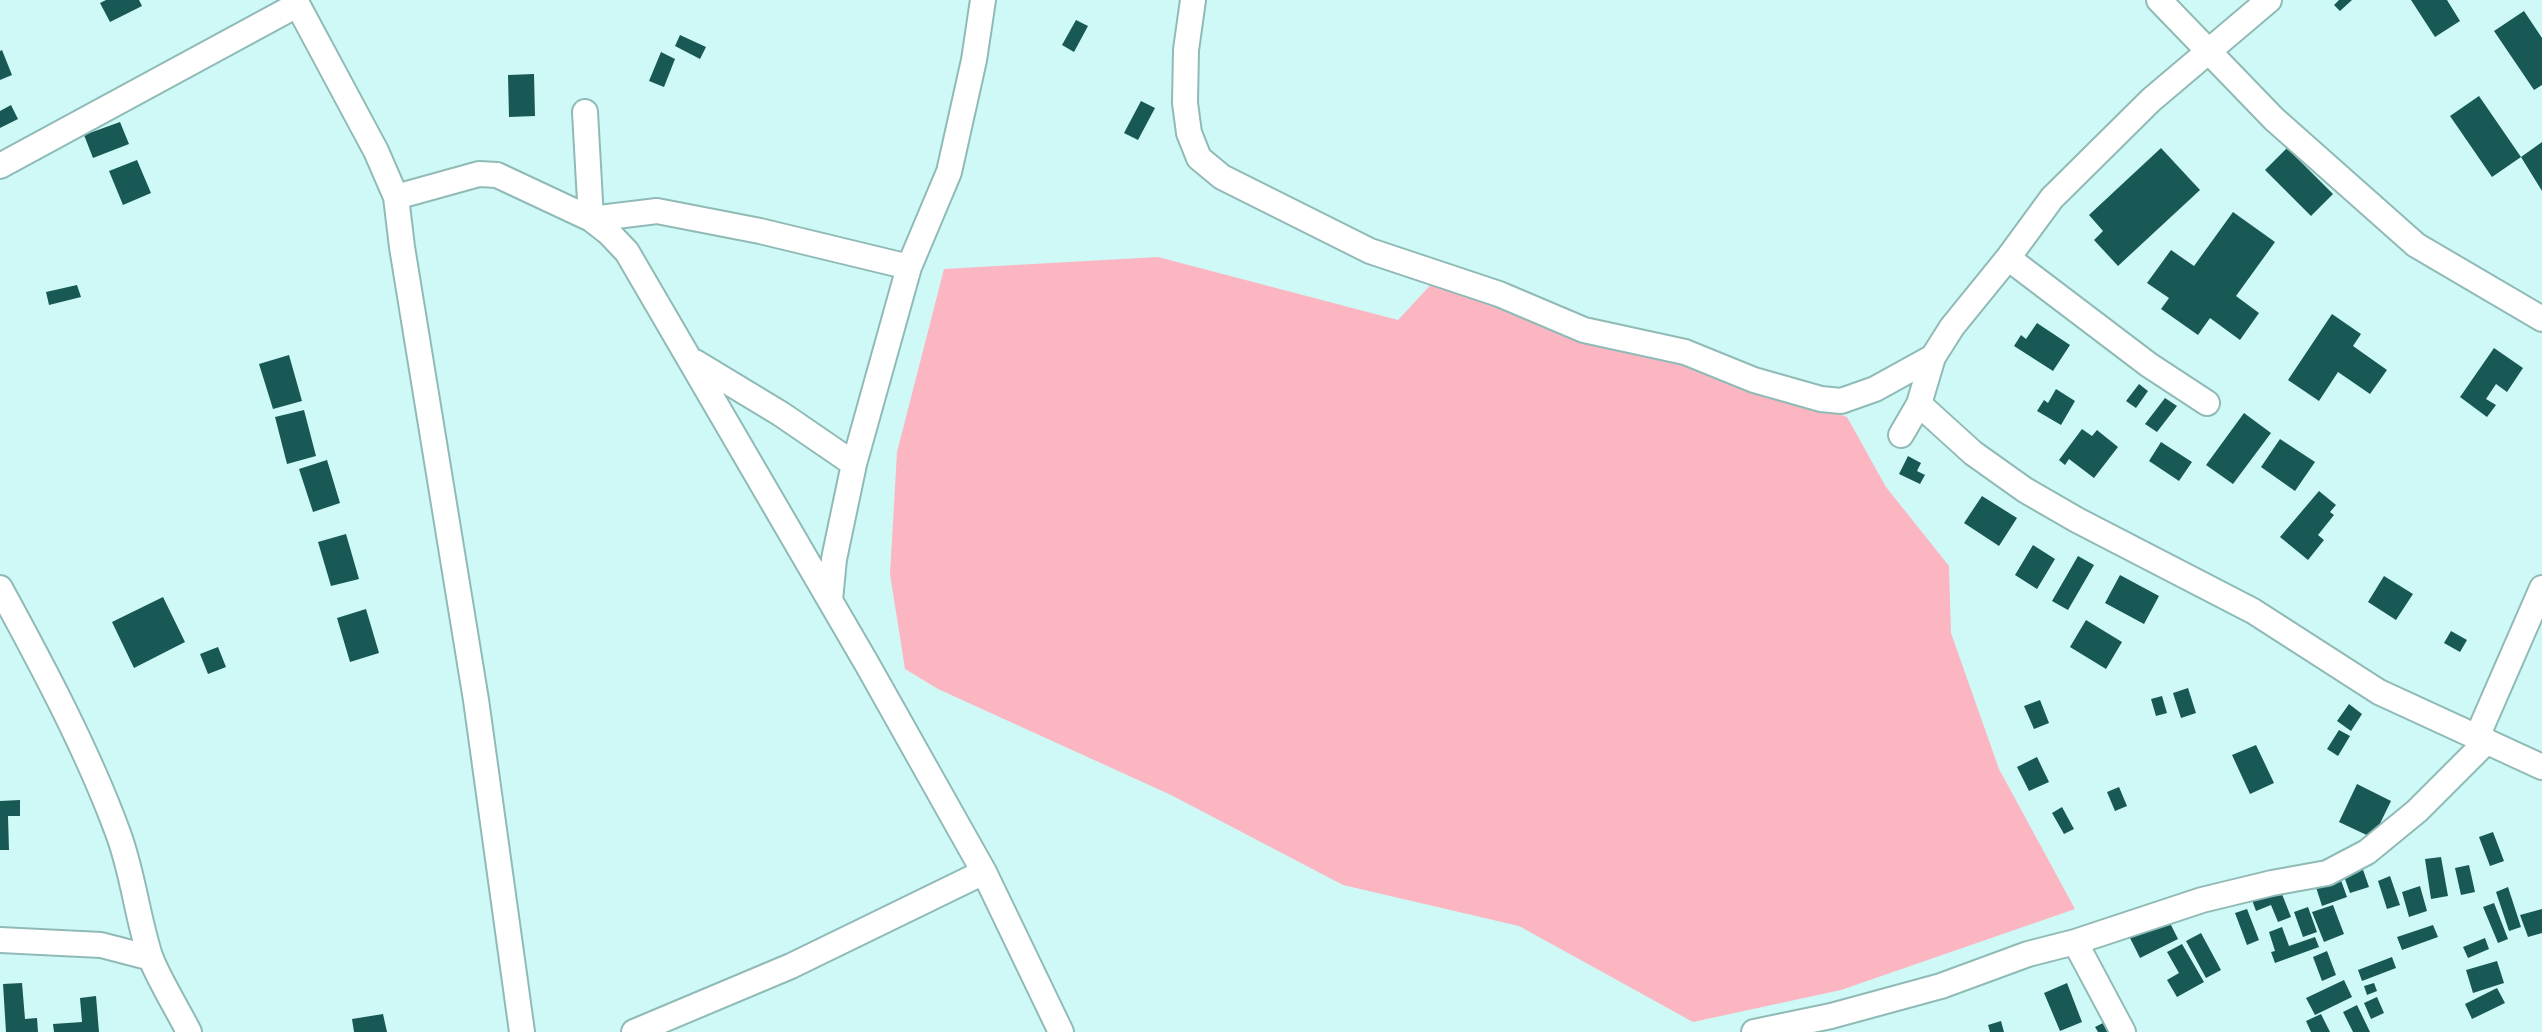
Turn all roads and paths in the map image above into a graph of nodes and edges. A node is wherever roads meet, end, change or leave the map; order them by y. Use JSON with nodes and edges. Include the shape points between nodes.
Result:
{"nodes":[{"id":1,"x":983,"y":0,"type":"edge"},
{"id":2,"x":1194,"y":0,"type":"edge"},
{"id":3,"x":2160,"y":0,"type":"edge"},
{"id":4,"x":2269,"y":0,"type":"edge"},
{"id":5,"x":296,"y":2,"type":"edge"},
{"id":6,"x":2210,"y":51,"type":"junction"},
{"id":7,"x":585,"y":112,"type":"dead end"},
{"id":8,"x":0,"y":166,"type":"edge"},
{"id":9,"x":396,"y":197,"type":"junction"},
{"id":10,"x":591,"y":219,"type":"junction"},
{"id":11,"x":2008,"y":258,"type":"junction"},
{"id":12,"x":909,"y":267,"type":"junction"},
{"id":13,"x":2542,"y":319,"type":"edge"},
{"id":14,"x":1933,"y":357,"type":"junction"},
{"id":15,"x":691,"y":360,"type":"junction"},
{"id":16,"x":2207,"y":403,"type":"dead end"},
{"id":17,"x":1919,"y":404,"type":"junction"},
{"id":18,"x":1901,"y":435,"type":"dead end"},
{"id":19,"x":854,"y":464,"type":"junction"},
{"id":20,"x":2542,"y":588,"type":"edge"},
{"id":21,"x":0,"y":589,"type":"edge"},
{"id":22,"x":830,"y":600,"type":"junction"},
{"id":23,"x":2482,"y":739,"type":"junction"},
{"id":24,"x":2542,"y":767,"type":"edge"},
{"id":25,"x":984,"y":872,"type":"junction"},
{"id":26,"x":0,"y":940,"type":"edge"},
{"id":27,"x":2075,"y":942,"type":"junction"},
{"id":28,"x":151,"y":958,"type":"junction"},
{"id":29,"x":189,"y":1032,"type":"edge"},
{"id":30,"x":522,"y":1032,"type":"edge"},
{"id":31,"x":634,"y":1032,"type":"edge"},
{"id":32,"x":1061,"y":1032,"type":"edge"},
{"id":33,"x":1754,"y":1032,"type":"edge"},
{"id":34,"x":2123,"y":1032,"type":"edge"}],
"edges":[{"from":1,"to":12,"type":"street","via":[[949,172]]},
{"from":2,"to":14,"type":"street","via":[[1186,50],[1185,103],[1189,133],[1199,158],[1222,177],[1370,251],[1499,294],[1584,330],[1685,352],[1821,400],[1841,401],[1875,389]]},
{"from":3,"to":6,"type":"street"},
{"from":4,"to":6,"type":"street"},
{"from":5,"to":8,"type":"street"},
{"from":5,"to":9,"type":"street"},
{"from":6,"to":11,"type":"street","via":[[2151,100],[2052,198]]},
{"from":6,"to":13,"type":"street","via":[[2274,119],[2416,245]]},
{"from":7,"to":10,"type":"street"},
{"from":9,"to":10,"type":"street","via":[[487,173]]},
{"from":9,"to":30,"type":"street","via":[[476,700]]},
{"from":10,"to":12,"type":"street","via":[[657,211]]},
{"from":10,"to":15,"type":"street","via":[[627,252]]},
{"from":11,"to":14,"type":"street","via":[[1968,305]]},
{"from":11,"to":16,"type":"street"},
{"from":12,"to":19,"type":"street"},
{"from":14,"to":17,"type":"street"},
{"from":15,"to":19,"type":"street"},
{"from":15,"to":22,"type":"street"},
{"from":17,"to":18,"type":"street"},
{"from":17,"to":23,"type":"street","via":[[1973,453],[2025,490],[2253,611],[2379,692]]},
{"from":19,"to":22,"type":"street"},
{"from":20,"to":23,"type":"street"},
{"from":21,"to":28,"type":"street","via":[[84,754],[117,830]]},
{"from":22,"to":25,"type":"street"},
{"from":23,"to":24,"type":"street"},
{"from":23,"to":27,"type":"street","via":[[2417,811],[2367,852],[2327,873],[2202,900]]},
{"from":25,"to":31,"type":"street","via":[[791,966]]},
{"from":25,"to":32,"type":"street"},
{"from":26,"to":28,"type":"street","via":[[101,945]]},
{"from":27,"to":33,"type":"street","via":[[1941,986]]},
{"from":27,"to":34,"type":"street"},
{"from":28,"to":29,"type":"street"}]}
